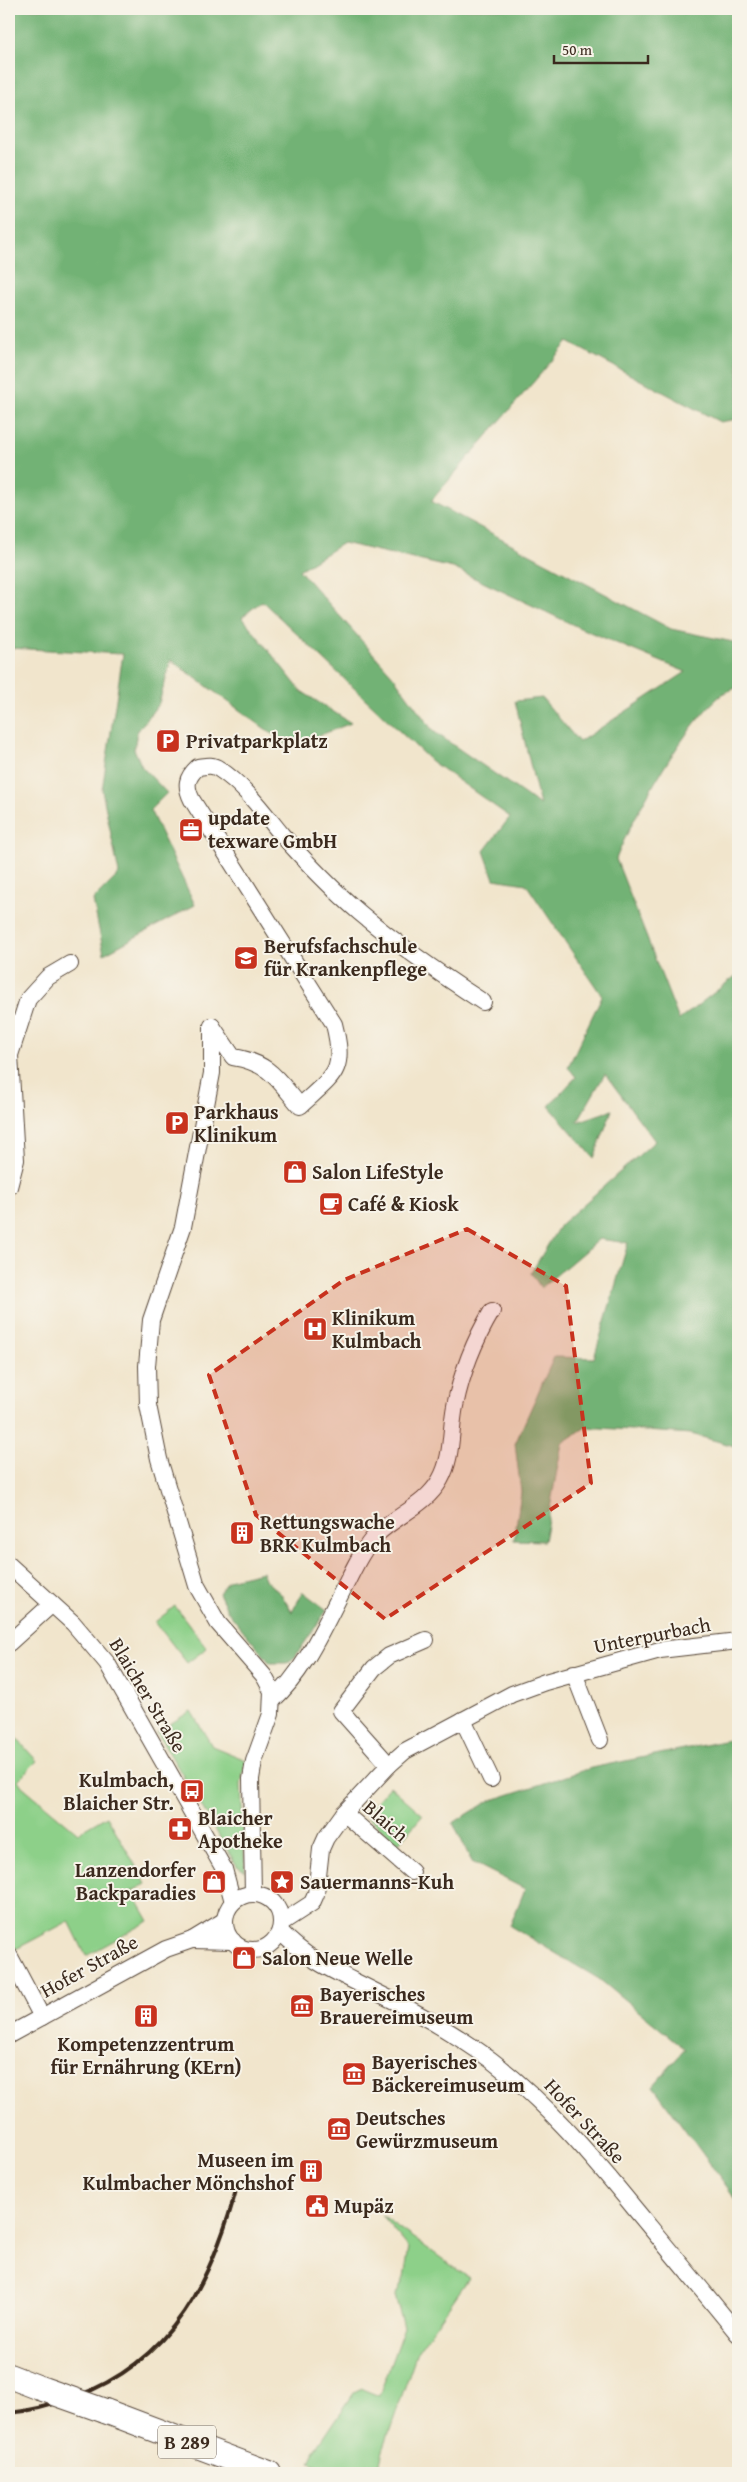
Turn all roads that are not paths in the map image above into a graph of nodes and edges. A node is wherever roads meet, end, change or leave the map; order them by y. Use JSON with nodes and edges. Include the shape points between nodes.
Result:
{"nodes":[{"id":1,"x":70,"y":964,"type":"dead end"},
{"id":2,"x":483,"y":1002,"type":"dead end"},
{"id":3,"x":9,"y":1055,"type":"edge"},
{"id":4,"x":9,"y":1187,"type":"edge"},
{"id":5,"x":492,"y":1311,"type":"dead end"},
{"id":6,"x":9,"y":1566,"type":"edge"},
{"id":7,"x":52,"y":1604,"type":"junction"},
{"id":8,"x":426,"y":1640,"type":"dead end"},
{"id":9,"x":738,"y":1641,"type":"edge"},
{"id":10,"x":9,"y":1643,"type":"edge"},
{"id":11,"x":574,"y":1673,"type":"junction"},
{"id":12,"x":272,"y":1701,"type":"junction"},
{"id":13,"x":463,"y":1720,"type":"junction"},
{"id":14,"x":600,"y":1740,"type":"dead end"},
{"id":15,"x":389,"y":1766,"type":"junction"},
{"id":16,"x":491,"y":1779,"type":"dead end"},
{"id":17,"x":344,"y":1812,"type":"junction"},
{"id":18,"x":224,"y":1869,"type":"junction"},
{"id":19,"x":412,"y":1872,"type":"dead end"},
{"id":20,"x":318,"y":1882,"type":"junction"},
{"id":21,"x":250,"y":1894,"type":"junction"},
{"id":22,"x":233,"y":1902,"type":"junction"},
{"id":23,"x":276,"y":1905,"type":"junction"},
{"id":24,"x":225,"y":1920,"type":"junction"},
{"id":25,"x":281,"y":1927,"type":"junction"},
{"id":26,"x":192,"y":1940,"type":"junction"},
{"id":27,"x":233,"y":1941,"type":"junction"},
{"id":28,"x":270,"y":1945,"type":"junction"},
{"id":29,"x":9,"y":1955,"type":"edge"},
{"id":30,"x":308,"y":1957,"type":"junction"},
{"id":31,"x":42,"y":2016,"type":"junction"},
{"id":32,"x":9,"y":2035,"type":"edge"},
{"id":33,"x":738,"y":2334,"type":"edge"},
{"id":34,"x":9,"y":2376,"type":"edge"},
{"id":35,"x":269,"y":2473,"type":"edge"}],
"edges":[{"from":1,"to":3,"type":"street","via":[[48,977],[28,998]]},
{"from":2,"to":12,"type":"street","via":[[408,952],[359,912],[314,871],[256,804],[221,770],[205,766],[192,772],[186,787],[192,800],[334,1024],[340,1047],[336,1070],[300,1106],[267,1068],[253,1060],[233,1057],[212,1026],[212,1073],[183,1227],[151,1320],[148,1338],[148,1405],[159,1459],[196,1586],[218,1623],[268,1683]]},
{"from":3,"to":4,"type":"street","via":[[16,1160]]},
{"from":5,"to":12,"type":"street","via":[[474,1341],[464,1368],[454,1407],[449,1458],[440,1480],[425,1499],[377,1534],[362,1553],[306,1659],[287,1687]]},
{"from":6,"to":7,"type":"street","name":"Blaicher Straße"},
{"from":7,"to":10,"type":"street"},
{"from":7,"to":18,"type":"street","name":"Blaicher Straße","via":[[73,1623],[107,1664]]},
{"from":8,"to":15,"type":"street","via":[[389,1656],[374,1668],[341,1711]]},
{"from":9,"to":11,"type":"street","name":"Unterpurbach","via":[[660,1650]]},
{"from":11,"to":13,"type":"street","name":"Unterpurbach","via":[[512,1694]]},
{"from":11,"to":14,"type":"street","name":"Unterpurbach"},
{"from":12,"to":21,"type":"street","via":[[268,1729],[254,1761],[251,1780]]},
{"from":13,"to":15,"type":"street","name":"Unterpurbach","via":[[405,1752]]},
{"from":13,"to":16,"type":"street"},
{"from":15,"to":17,"type":"street","name":"Unterpurbach"},
{"from":17,"to":19,"type":"street","name":"Blaich"},
{"from":17,"to":20,"type":"street","name":"Blaich","via":[[321,1850]]},
{"from":18,"to":21,"type":"street","name":"Blaicher Straße"},
{"from":18,"to":22,"type":"street","name":"Blaicher Straße"},
{"from":20,"to":23,"type":"street","via":[[298,1901],[290,1905]]},
{"from":20,"to":25,"type":"street","name":"Blaich","via":[[312,1903]]},
{"from":21,"to":22,"type":"street"},
{"from":21,"to":23,"type":"street","via":[[266,1896]]},
{"from":22,"to":24,"type":"street"},
{"from":23,"to":25,"type":"street"},
{"from":24,"to":26,"type":"street","name":"Hofer Straße"},
{"from":24,"to":27,"type":"street"},
{"from":25,"to":28,"type":"street"},
{"from":25,"to":30,"type":"street","name":"Hofer Straße"},
{"from":26,"to":27,"type":"street","name":"Hofer Straße"},
{"from":26,"to":31,"type":"street","name":"Hofer Straße","via":[[166,1949]]},
{"from":27,"to":28,"type":"street","via":[[246,1949]]},
{"from":28,"to":30,"type":"street","name":"Hofer Straße"},
{"from":29,"to":31,"type":"street"},
{"from":30,"to":33,"type":"street","name":"Hofer Straße","via":[[448,2031],[522,2086],[595,2160]]},
{"from":31,"to":32,"type":"street","name":"Hofer Straße"},
{"from":34,"to":35,"type":"highway","number":"B 289","bridge":true}]}
